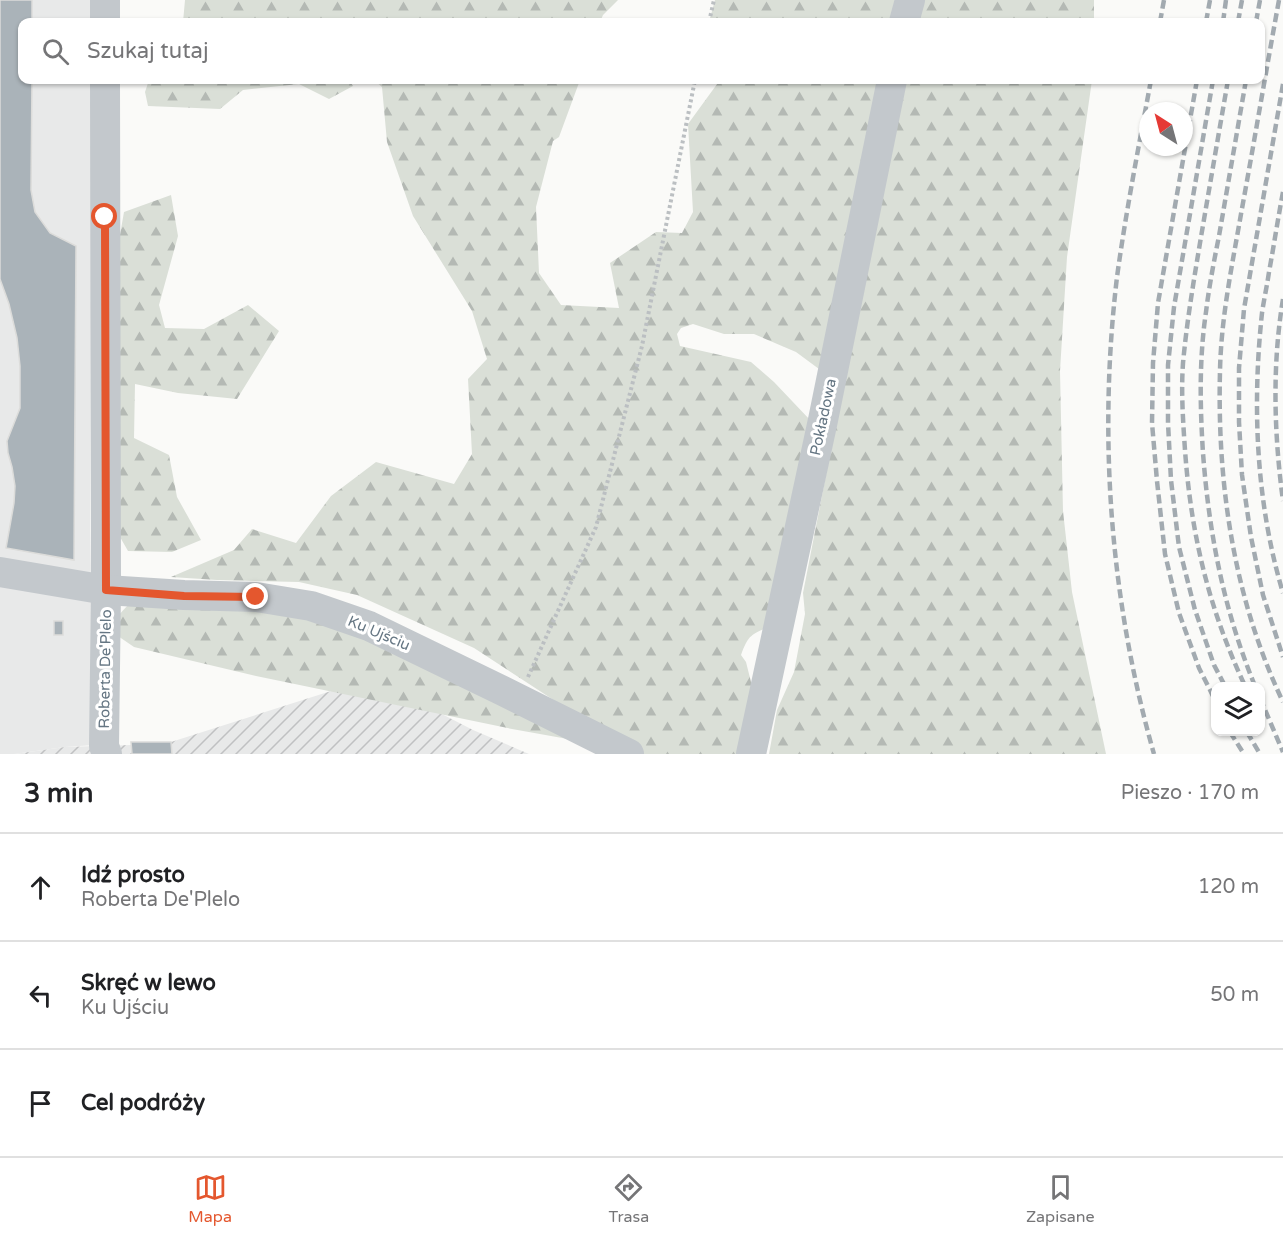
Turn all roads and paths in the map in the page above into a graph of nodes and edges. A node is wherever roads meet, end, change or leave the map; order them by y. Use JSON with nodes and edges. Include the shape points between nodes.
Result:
{"nodes":[{"id":1,"x":105,"y":0,"type":"edge"},
{"id":2,"x":714,"y":0,"type":"edge"},
{"id":3,"x":910,"y":0,"type":"edge"},
{"id":4,"x":105,"y":18,"type":"edge"},
{"id":5,"x":710,"y":18,"type":"edge"},
{"id":6,"x":905,"y":18,"type":"edge"},
{"id":7,"x":105,"y":84,"type":"edge"},
{"id":8,"x":694,"y":84,"type":"edge"},
{"id":9,"x":891,"y":84,"type":"edge"},
{"id":10,"x":0,"y":572,"type":"edge"},
{"id":11,"x":106,"y":590,"type":"junction"},
{"id":12,"x":519,"y":698,"type":"junction"},
{"id":13,"x":107,"y":754,"type":"edge"},
{"id":14,"x":629,"y":754,"type":"edge"},
{"id":15,"x":751,"y":754,"type":"edge"}],
"edges":[{"from":1,"to":4,"type":"street"},
{"from":2,"to":5,"type":"path"},
{"from":3,"to":6,"type":"street"},
{"from":7,"to":11,"type":"street","name":"Roberta De'Plelo"},
{"from":8,"to":12,"type":"path","via":[[642,346],[596,527]]},
{"from":9,"to":15,"type":"street","name":"Pokładowa"},
{"from":10,"to":11,"type":"street","name":"Ku Ujściu"},
{"from":11,"to":12,"type":"street","name":"Ku Ujściu","via":[[256,597],[311,606],[369,626]]},
{"from":11,"to":13,"type":"street","name":"Roberta De'Plelo"},
{"from":12,"to":14,"type":"street","name":"Ku Ujściu"}]}
